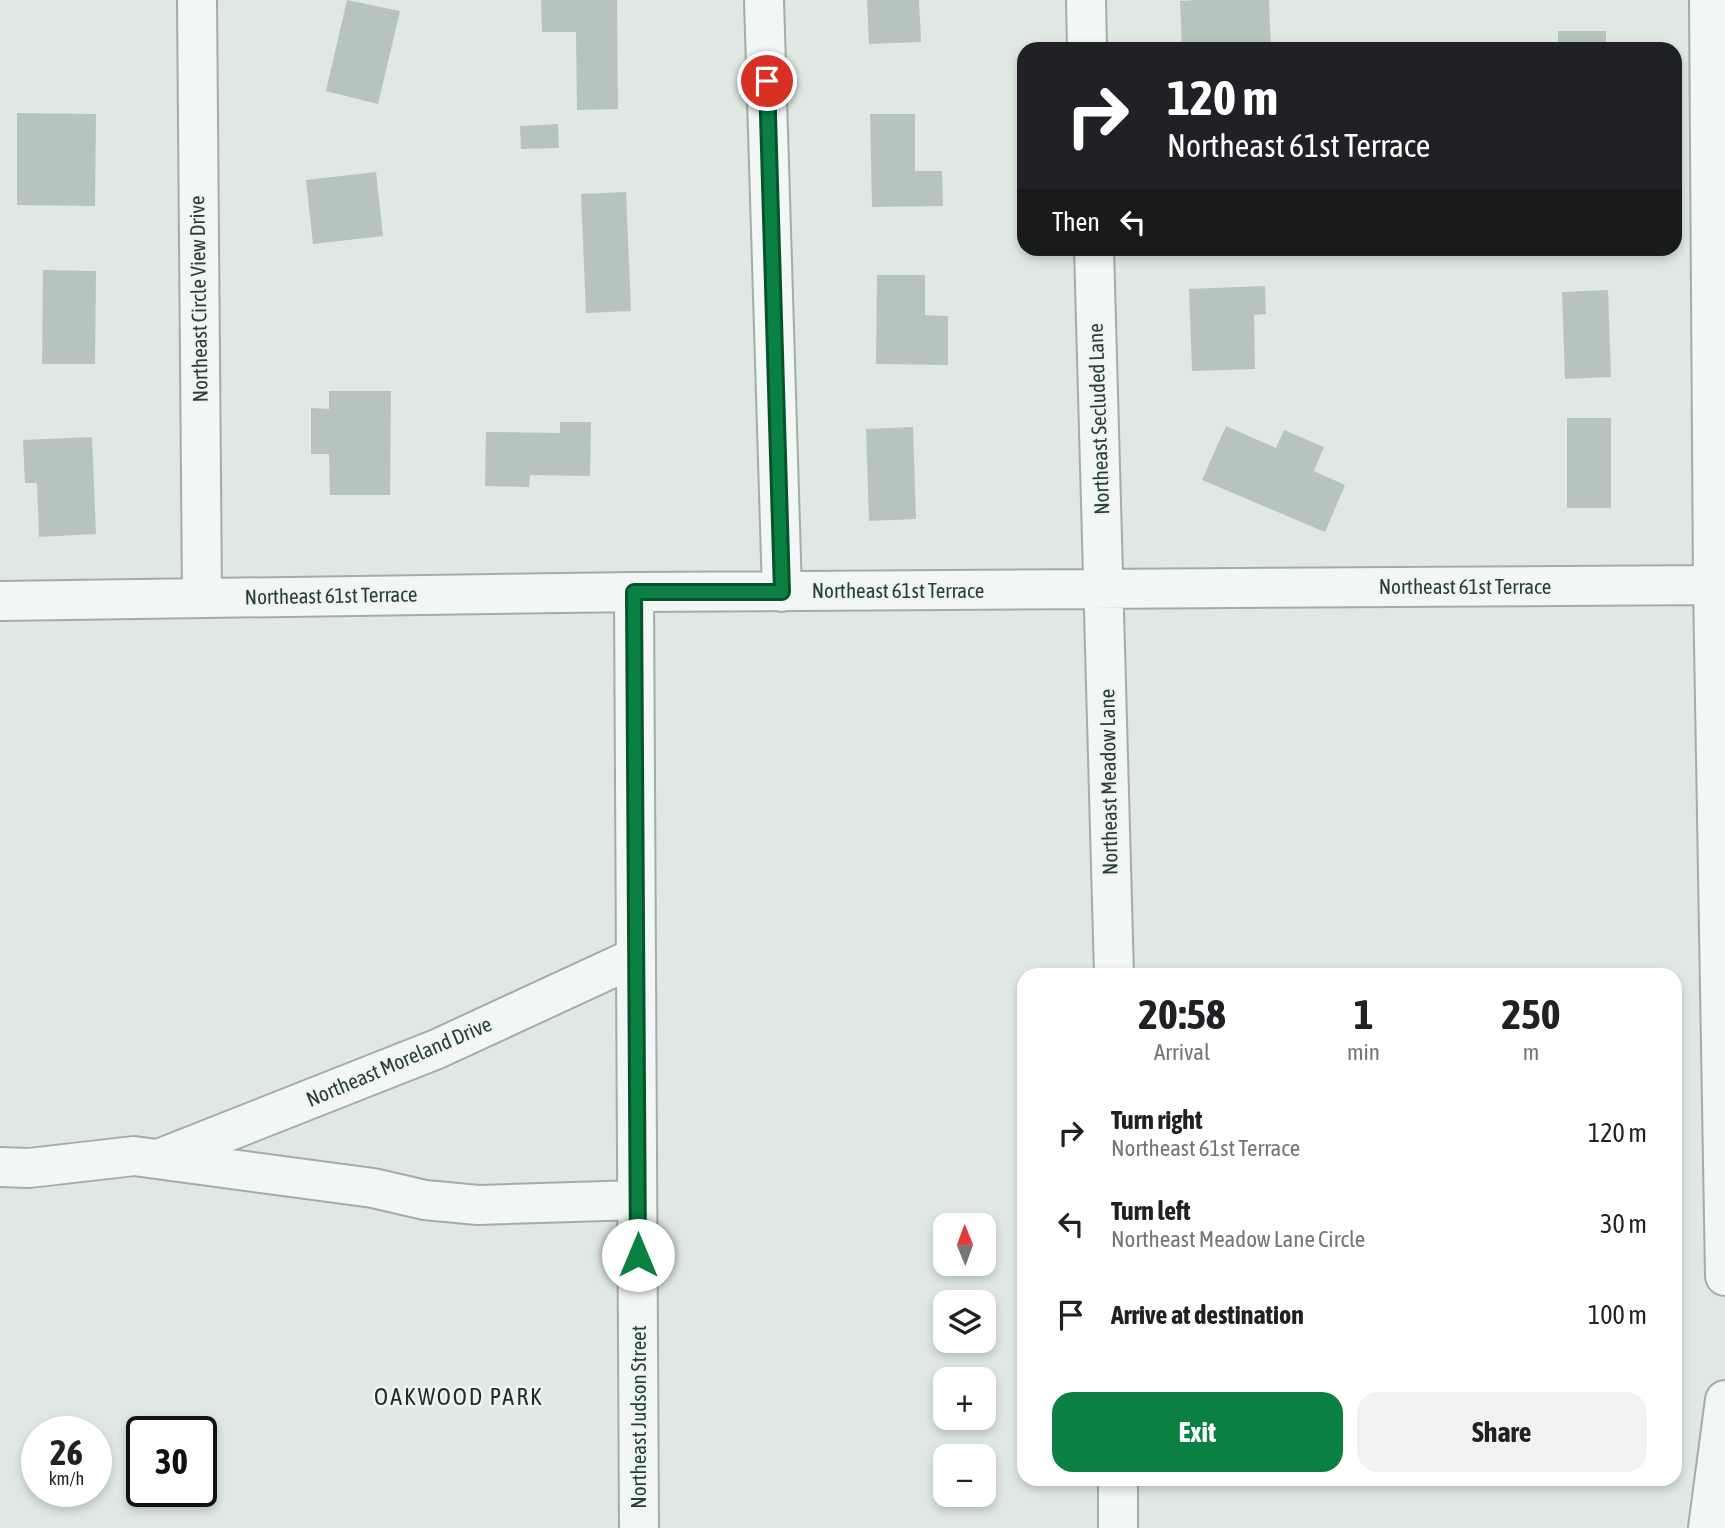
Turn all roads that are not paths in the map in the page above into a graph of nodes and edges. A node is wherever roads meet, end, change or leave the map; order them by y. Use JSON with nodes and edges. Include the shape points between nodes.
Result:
{"nodes":[{"id":1,"x":197,"y":0,"type":"edge"},
{"id":2,"x":764,"y":0,"type":"edge"},
{"id":3,"x":1086,"y":0,"type":"edge"},
{"id":4,"x":1709,"y":0,"type":"edge"},
{"id":5,"x":1087,"y":42,"type":"edge"},
{"id":6,"x":1094,"y":256,"type":"edge"},
{"id":7,"x":1718,"y":318,"type":"edge"},
{"id":8,"x":1713,"y":585,"type":"junction"},
{"id":9,"x":1105,"y":590,"type":"junction"},
{"id":10,"x":634,"y":592,"type":"junction"},
{"id":11,"x":782,"y":592,"type":"junction"},
{"id":12,"x":202,"y":598,"type":"junction"},
{"id":13,"x":0,"y":601,"type":"edge"},
{"id":14,"x":1721,"y":861,"type":"edge"},
{"id":15,"x":636,"y":957,"type":"junction"},
{"id":16,"x":1114,"y":968,"type":"edge"},
{"id":17,"x":159,"y":1159,"type":"junction"},
{"id":18,"x":0,"y":1167,"type":"edge"},
{"id":19,"x":637,"y":1200,"type":"junction"},
{"id":20,"x":1725,"y":1276,"type":"edge"},
{"id":21,"x":1725,"y":1400,"type":"edge"},
{"id":22,"x":1118,"y":1486,"type":"edge"},
{"id":23,"x":639,"y":1528,"type":"edge"},
{"id":24,"x":1118,"y":1528,"type":"edge"},
{"id":25,"x":1708,"y":1528,"type":"edge"}],
"edges":[{"from":1,"to":12,"type":"street","name":"Northeast Circle View Drive"},
{"from":2,"to":11,"type":"street"},
{"from":3,"to":5,"type":"street"},
{"from":4,"to":7,"type":"street"},
{"from":6,"to":9,"type":"street","name":"Northeast Secluded Lane"},
{"from":7,"to":8,"type":"street"},
{"from":8,"to":9,"type":"street","name":"Northeast 61st Terrace"},
{"from":8,"to":14,"type":"street"},
{"from":9,"to":11,"type":"street","name":"Northeast 61st Terrace"},
{"from":9,"to":16,"type":"street","name":"Northeast Meadow Lane"},
{"from":10,"to":11,"type":"street","name":"Northeast 61st Terrace"},
{"from":10,"to":12,"type":"street","name":"Northeast 61st Terrace"},
{"from":10,"to":15,"type":"street","name":"Northeast Judson Street"},
{"from":12,"to":13,"type":"street","name":"Northeast 61st Terrace"},
{"from":14,"to":20,"type":"street"},
{"from":15,"to":17,"type":"street","name":"Northeast Moreland Drive","via":[[437,1049]]},
{"from":15,"to":19,"type":"street","name":"Northeast Judson Street"},
{"from":17,"to":18,"type":"street","name":"Northeast Moreland Drive","via":[[134,1156]]},
{"from":17,"to":19,"type":"street","name":"Northeast Moreland Drive","via":[[478,1205]]},
{"from":19,"to":23,"type":"street","name":"Northeast Judson Street"},
{"from":21,"to":25,"type":"street"},
{"from":22,"to":24,"type":"street"}]}
